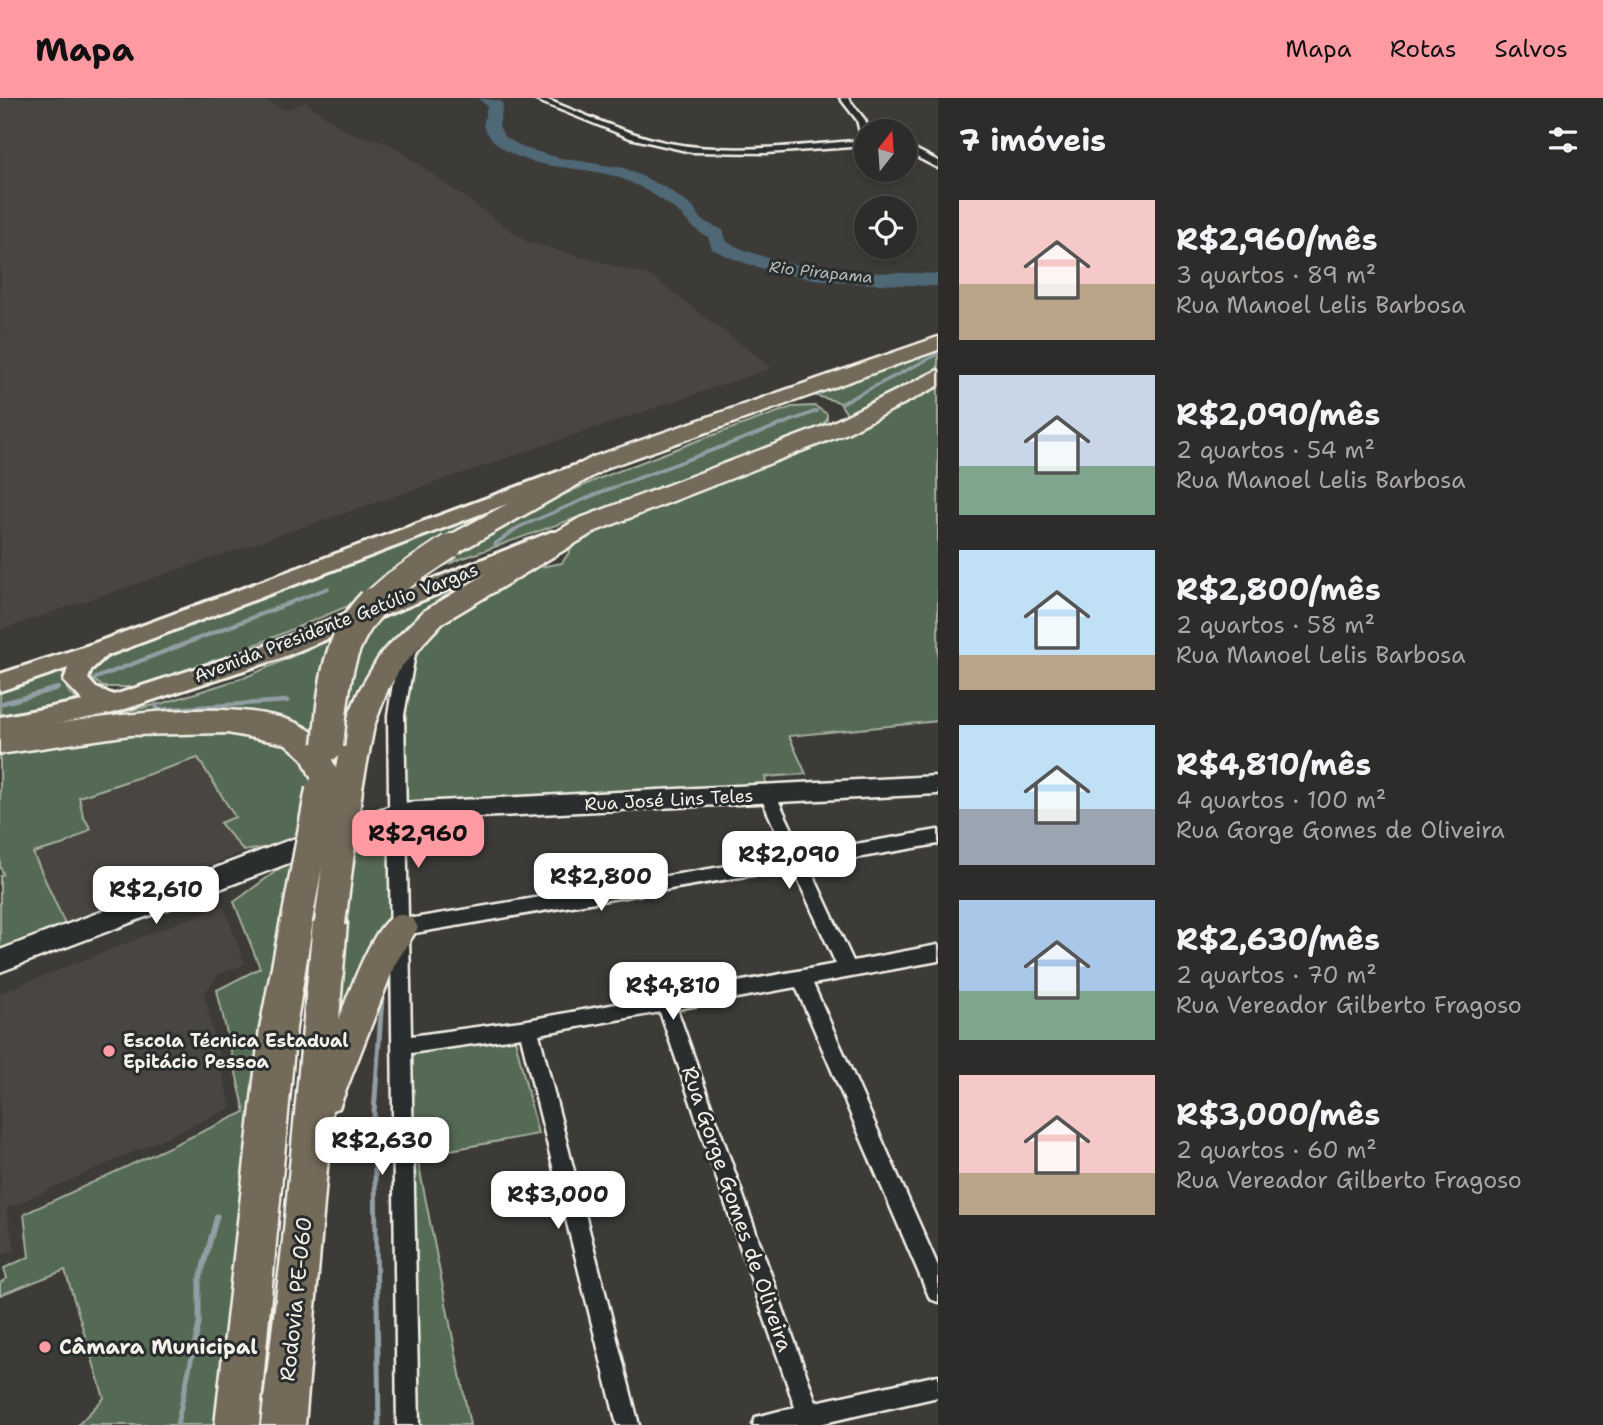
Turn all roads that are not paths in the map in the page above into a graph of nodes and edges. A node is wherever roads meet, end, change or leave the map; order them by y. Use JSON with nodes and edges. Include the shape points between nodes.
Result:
{"nodes":[{"id":1,"x":535,"y":98,"type":"edge"},
{"id":2,"x":844,"y":98,"type":"edge"},
{"id":3,"x":860,"y":119,"type":"edge"},
{"id":4,"x":854,"y":144,"type":"edge"},
{"id":5,"x":917,"y":154,"type":"edge"},
{"id":6,"x":938,"y":165,"type":"edge"},
{"id":7,"x":938,"y":343,"type":"edge"},
{"id":8,"x":935,"y":382,"type":"edge"},
{"id":9,"x":786,"y":396,"type":"junction"},
{"id":10,"x":837,"y":429,"type":"junction"},
{"id":11,"x":601,"y":462,"type":"junction"},
{"id":12,"x":587,"y":525,"type":"junction"},
{"id":13,"x":506,"y":573,"type":"junction"},
{"id":14,"x":98,"y":650,"type":"junction"},
{"id":15,"x":0,"y":683,"type":"edge"},
{"id":16,"x":113,"y":704,"type":"junction"},
{"id":17,"x":0,"y":726,"type":"edge"},
{"id":18,"x":0,"y":744,"type":"edge"},
{"id":19,"x":330,"y":775,"type":"junction"},
{"id":20,"x":938,"y":785,"type":"edge"},
{"id":21,"x":768,"y":795,"type":"junction"},
{"id":22,"x":399,"y":812,"type":"junction"},
{"id":23,"x":938,"y":837,"type":"edge"},
{"id":24,"x":795,"y":860,"type":"junction"},
{"id":25,"x":313,"y":921,"type":"junction"},
{"id":26,"x":401,"y":928,"type":"junction"},
{"id":27,"x":938,"y":953,"type":"edge"},
{"id":28,"x":0,"y":961,"type":"edge"},
{"id":29,"x":848,"y":970,"type":"junction"},
{"id":30,"x":801,"y":978,"type":"junction"},
{"id":31,"x":666,"y":1004,"type":"junction"},
{"id":32,"x":528,"y":1028,"type":"junction"},
{"id":33,"x":400,"y":1046,"type":"junction"},
{"id":34,"x":312,"y":1129,"type":"junction"},
{"id":35,"x":938,"y":1291,"type":"edge"},
{"id":36,"x":938,"y":1386,"type":"edge"},
{"id":37,"x":808,"y":1415,"type":"junction"},
{"id":38,"x":237,"y":1425,"type":"edge"},
{"id":39,"x":283,"y":1425,"type":"edge"},
{"id":40,"x":408,"y":1425,"type":"edge"},
{"id":41,"x":628,"y":1425,"type":"edge"},
{"id":42,"x":764,"y":1425,"type":"edge"}],
"edges":[{"from":1,"to":4,"type":"street","via":[[670,145],[770,150]]},
{"from":2,"to":3,"type":"street"},
{"from":5,"to":6,"type":"street"},
{"from":7,"to":9,"type":"highway"},
{"from":8,"to":10,"type":"highway"},
{"from":9,"to":10,"type":"highway","via":[[826,407],[835,416]]},
{"from":9,"to":11,"type":"highway"},
{"from":10,"to":12,"type":"highway"},
{"from":11,"to":14,"type":"main road"},
{"from":11,"to":19,"type":"highway","bridge":true,"via":[[450,546],[374,599],[350,631],[336,669]]},
{"from":12,"to":13,"type":"highway"},
{"from":12,"to":16,"type":"main road","name":"Avenida Presidente Getúlio Vargas","via":[[270,653]]},
{"from":13,"to":19,"type":"highway","via":[[433,617],[392,659]]},
{"from":13,"to":22,"type":"street","via":[[420,638],[408,653],[396,715]]},
{"from":14,"to":15,"type":"main road"},
{"from":14,"to":16,"type":"main road","via":[[80,666],[76,681],[88,694]]},
{"from":16,"to":17,"type":"main road","name":"Avenida Presidente Getúlio Vargas"},
{"from":18,"to":19,"type":"highway","via":[[152,722],[223,720],[299,737]]},
{"from":19,"to":25,"type":"highway","bridge":true},
{"from":20,"to":21,"type":"street","name":"Rua José Lins Teles"},
{"from":21,"to":22,"type":"street","name":"Rua José Lins Teles"},
{"from":21,"to":24,"type":"street"},
{"from":22,"to":26,"type":"street"},
{"from":22,"to":28,"type":"street","name":"Rua José Lins Teles"},
{"from":23,"to":24,"type":"street"},
{"from":24,"to":26,"type":"street"},
{"from":24,"to":29,"type":"street"},
{"from":25,"to":34,"type":"highway","name":"Rodovia PE-060"},
{"from":25,"to":38,"type":"highway","via":[[278,1028]]},
{"from":26,"to":33,"type":"street"},
{"from":26,"to":34,"type":"highway","via":[[382,958]]},
{"from":27,"to":29,"type":"street"},
{"from":29,"to":30,"type":"street"},
{"from":30,"to":31,"type":"street"},
{"from":30,"to":35,"type":"street"},
{"from":31,"to":32,"type":"street"},
{"from":31,"to":37,"type":"street","name":"Rua Gorge Gomes de Oliveira"},
{"from":32,"to":33,"type":"street"},
{"from":32,"to":41,"type":"street"},
{"from":33,"to":40,"type":"street"},
{"from":34,"to":39,"type":"highway","name":"Rodovia PE-060"},
{"from":36,"to":37,"type":"street"},
{"from":37,"to":42,"type":"street"}]}
